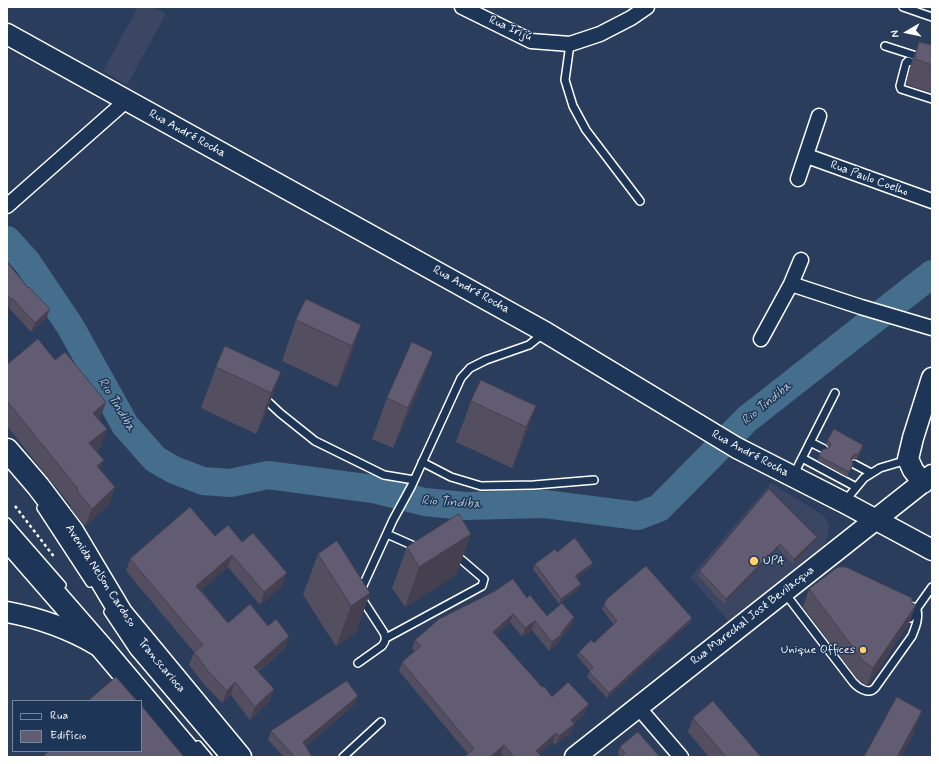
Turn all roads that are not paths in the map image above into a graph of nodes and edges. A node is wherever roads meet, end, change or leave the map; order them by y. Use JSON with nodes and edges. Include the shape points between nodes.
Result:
{"nodes":[{"id":1,"x":462,"y":7,"type":"edge"},
{"id":2,"x":647,"y":7,"type":"edge"},
{"id":3,"x":903,"y":7,"type":"edge"},
{"id":4,"x":932,"y":17,"type":"edge"},
{"id":5,"x":7,"y":34,"type":"edge"},
{"id":6,"x":570,"y":44,"type":"junction"},
{"id":7,"x":886,"y":46,"type":"dead end"},
{"id":8,"x":932,"y":61,"type":"edge"},
{"id":9,"x":932,"y":68,"type":"edge"},
{"id":10,"x":932,"y":99,"type":"edge"},
{"id":11,"x":127,"y":100,"type":"junction"},
{"id":12,"x":819,"y":116,"type":"dead end"},
{"id":13,"x":807,"y":156,"type":"junction"},
{"id":14,"x":798,"y":179,"type":"dead end"},
{"id":15,"x":932,"y":201,"type":"edge"},
{"id":16,"x":640,"y":202,"type":"dead end"},
{"id":17,"x":7,"y":206,"type":"edge"},
{"id":18,"x":801,"y":260,"type":"dead end"},
{"id":19,"x":791,"y":284,"type":"junction"},
{"id":20,"x":932,"y":328,"type":"edge"},
{"id":21,"x":546,"y":332,"type":"junction"},
{"id":22,"x":761,"y":339,"type":"dead end"},
{"id":23,"x":932,"y":378,"type":"edge"},
{"id":24,"x":258,"y":393,"type":"edge"},
{"id":25,"x":835,"y":393,"type":"dead end"},
{"id":26,"x":810,"y":442,"type":"junction"},
{"id":27,"x":824,"y":449,"type":"edge"},
{"id":28,"x":7,"y":450,"type":"edge"},
{"id":29,"x":802,"y":458,"type":"junction"},
{"id":30,"x":908,"y":460,"type":"junction"},
{"id":31,"x":422,"y":462,"type":"junction"},
{"id":32,"x":854,"y":464,"type":"edge"},
{"id":33,"x":871,"y":473,"type":"junction"},
{"id":34,"x":793,"y":476,"type":"junction"},
{"id":35,"x":927,"y":479,"type":"edge"},
{"id":36,"x":594,"y":480,"type":"dead end"},
{"id":37,"x":413,"y":483,"type":"junction"},
{"id":38,"x":850,"y":495,"type":"junction"},
{"id":39,"x":36,"y":500,"type":"dead end"},
{"id":40,"x":875,"y":520,"type":"junction"},
{"id":41,"x":7,"y":522,"type":"edge"},
{"id":42,"x":387,"y":534,"type":"junction"},
{"id":43,"x":7,"y":539,"type":"edge"},
{"id":44,"x":427,"y":546,"type":"edge"},
{"id":45,"x":449,"y":549,"type":"edge"},
{"id":46,"x":932,"y":550,"type":"edge"},
{"id":47,"x":932,"y":587,"type":"edge"},
{"id":48,"x":94,"y":588,"type":"dead end"},
{"id":49,"x":67,"y":591,"type":"dead end"},
{"id":50,"x":784,"y":592,"type":"junction"},
{"id":51,"x":896,"y":599,"type":"edge"},
{"id":52,"x":105,"y":607,"type":"dead end"},
{"id":53,"x":917,"y":609,"type":"junction"},
{"id":54,"x":7,"y":612,"type":"edge"},
{"id":55,"x":910,"y":618,"type":"edge"},
{"id":56,"x":386,"y":638,"type":"junction"},
{"id":57,"x":102,"y":648,"type":"junction"},
{"id":58,"x":358,"y":664,"type":"dead end"},
{"id":59,"x":638,"y":707,"type":"junction"},
{"id":60,"x":381,"y":722,"type":"dead end"},
{"id":61,"x":193,"y":748,"type":"edge"},
{"id":62,"x":208,"y":757,"type":"edge"},
{"id":63,"x":224,"y":757,"type":"edge"},
{"id":64,"x":240,"y":757,"type":"edge"},
{"id":65,"x":343,"y":757,"type":"edge"},
{"id":66,"x":575,"y":757,"type":"edge"},
{"id":67,"x":681,"y":757,"type":"edge"}],
"edges":[{"from":1,"to":6,"type":"street","name":"Rua Irijú","via":[[532,40]]},
{"from":2,"to":6,"type":"street","name":"Rua Irijú","via":[[632,18],[600,34]]},
{"from":3,"to":4,"type":"lane"},
{"from":5,"to":11,"type":"main road","name":"Rua André Rocha"},
{"from":6,"to":16,"type":"lane","via":[[565,80],[573,106],[586,130]]},
{"from":7,"to":8,"type":"lane"},
{"from":9,"to":10,"type":"lane","via":[[908,61],[900,86],[901,89]]},
{"from":11,"to":17,"type":"street"},
{"from":11,"to":21,"type":"main road","name":"Rua André Rocha"},
{"from":12,"to":13,"type":"street"},
{"from":13,"to":14,"type":"street"},
{"from":13,"to":15,"type":"street","name":"Rua Paulo Coelho"},
{"from":18,"to":19,"type":"street"},
{"from":19,"to":20,"type":"street"},
{"from":19,"to":22,"type":"street"},
{"from":21,"to":31,"type":"lane","via":[[529,345],[470,368],[461,378]]},
{"from":21,"to":34,"type":"main road","name":"Rua André Rocha","via":[[702,428]]},
{"from":23,"to":30,"type":"main road"},
{"from":24,"to":37,"type":"lane","via":[[315,441],[384,475]]},
{"from":25,"to":26,"type":"lane"},
{"from":26,"to":27,"type":"lane"},
{"from":26,"to":29,"type":"lane"},
{"from":28,"to":64,"type":"main road","name":"Avenida Nelson Cardoso","via":[[72,531],[122,613]]},
{"from":29,"to":34,"type":"lane"},
{"from":29,"to":38,"type":"lane"},
{"from":30,"to":33,"type":"lane"},
{"from":30,"to":35,"type":"main road","via":[[913,470]]},
{"from":31,"to":36,"type":"lane","via":[[451,477],[482,486]]},
{"from":31,"to":37,"type":"lane"},
{"from":32,"to":33,"type":"lane"},
{"from":33,"to":38,"type":"lane"},
{"from":34,"to":38,"type":"main road","name":"Rua André Rocha"},
{"from":35,"to":40,"type":"main road","name":"Rua Marechal José Bevilacqua"},
{"from":37,"to":42,"type":"lane"},
{"from":38,"to":40,"type":"main road","name":"Rua André Rocha"},
{"from":39,"to":48,"type":"lane"},
{"from":40,"to":46,"type":"main road","name":"Rua André Rocha"},
{"from":40,"to":50,"type":"main road","name":"Rua Marechal José Bevilacqua"},
{"from":41,"to":49,"type":"lane"},
{"from":42,"to":44,"type":"lane","via":[[414,546]]},
{"from":42,"to":56,"type":"lane","via":[[360,594]]},
{"from":43,"to":57,"type":"main road"},
{"from":45,"to":56,"type":"lane","via":[[484,578],[482,586]]},
{"from":47,"to":53,"type":"lane"},
{"from":50,"to":53,"type":"lane","via":[[853,682],[868,692],[875,688],[912,636],[918,622]]},
{"from":50,"to":59,"type":"main road","name":"Rua Marechal José Bevilacqua"},
{"from":51,"to":53,"type":"lane"},
{"from":52,"to":63,"type":"lane","name":"Transcarioca","via":[[134,652]]},
{"from":53,"to":55,"type":"lane"},
{"from":54,"to":57,"type":"main road","via":[[43,620],[80,635]]},
{"from":56,"to":58,"type":"lane","via":[[382,646]]},
{"from":57,"to":61,"type":"main road"},
{"from":59,"to":66,"type":"main road","name":"Rua Marechal José Bevilacqua"},
{"from":59,"to":67,"type":"street"},
{"from":60,"to":65,"type":"lane"},
{"from":61,"to":62,"type":"lane"}]}
